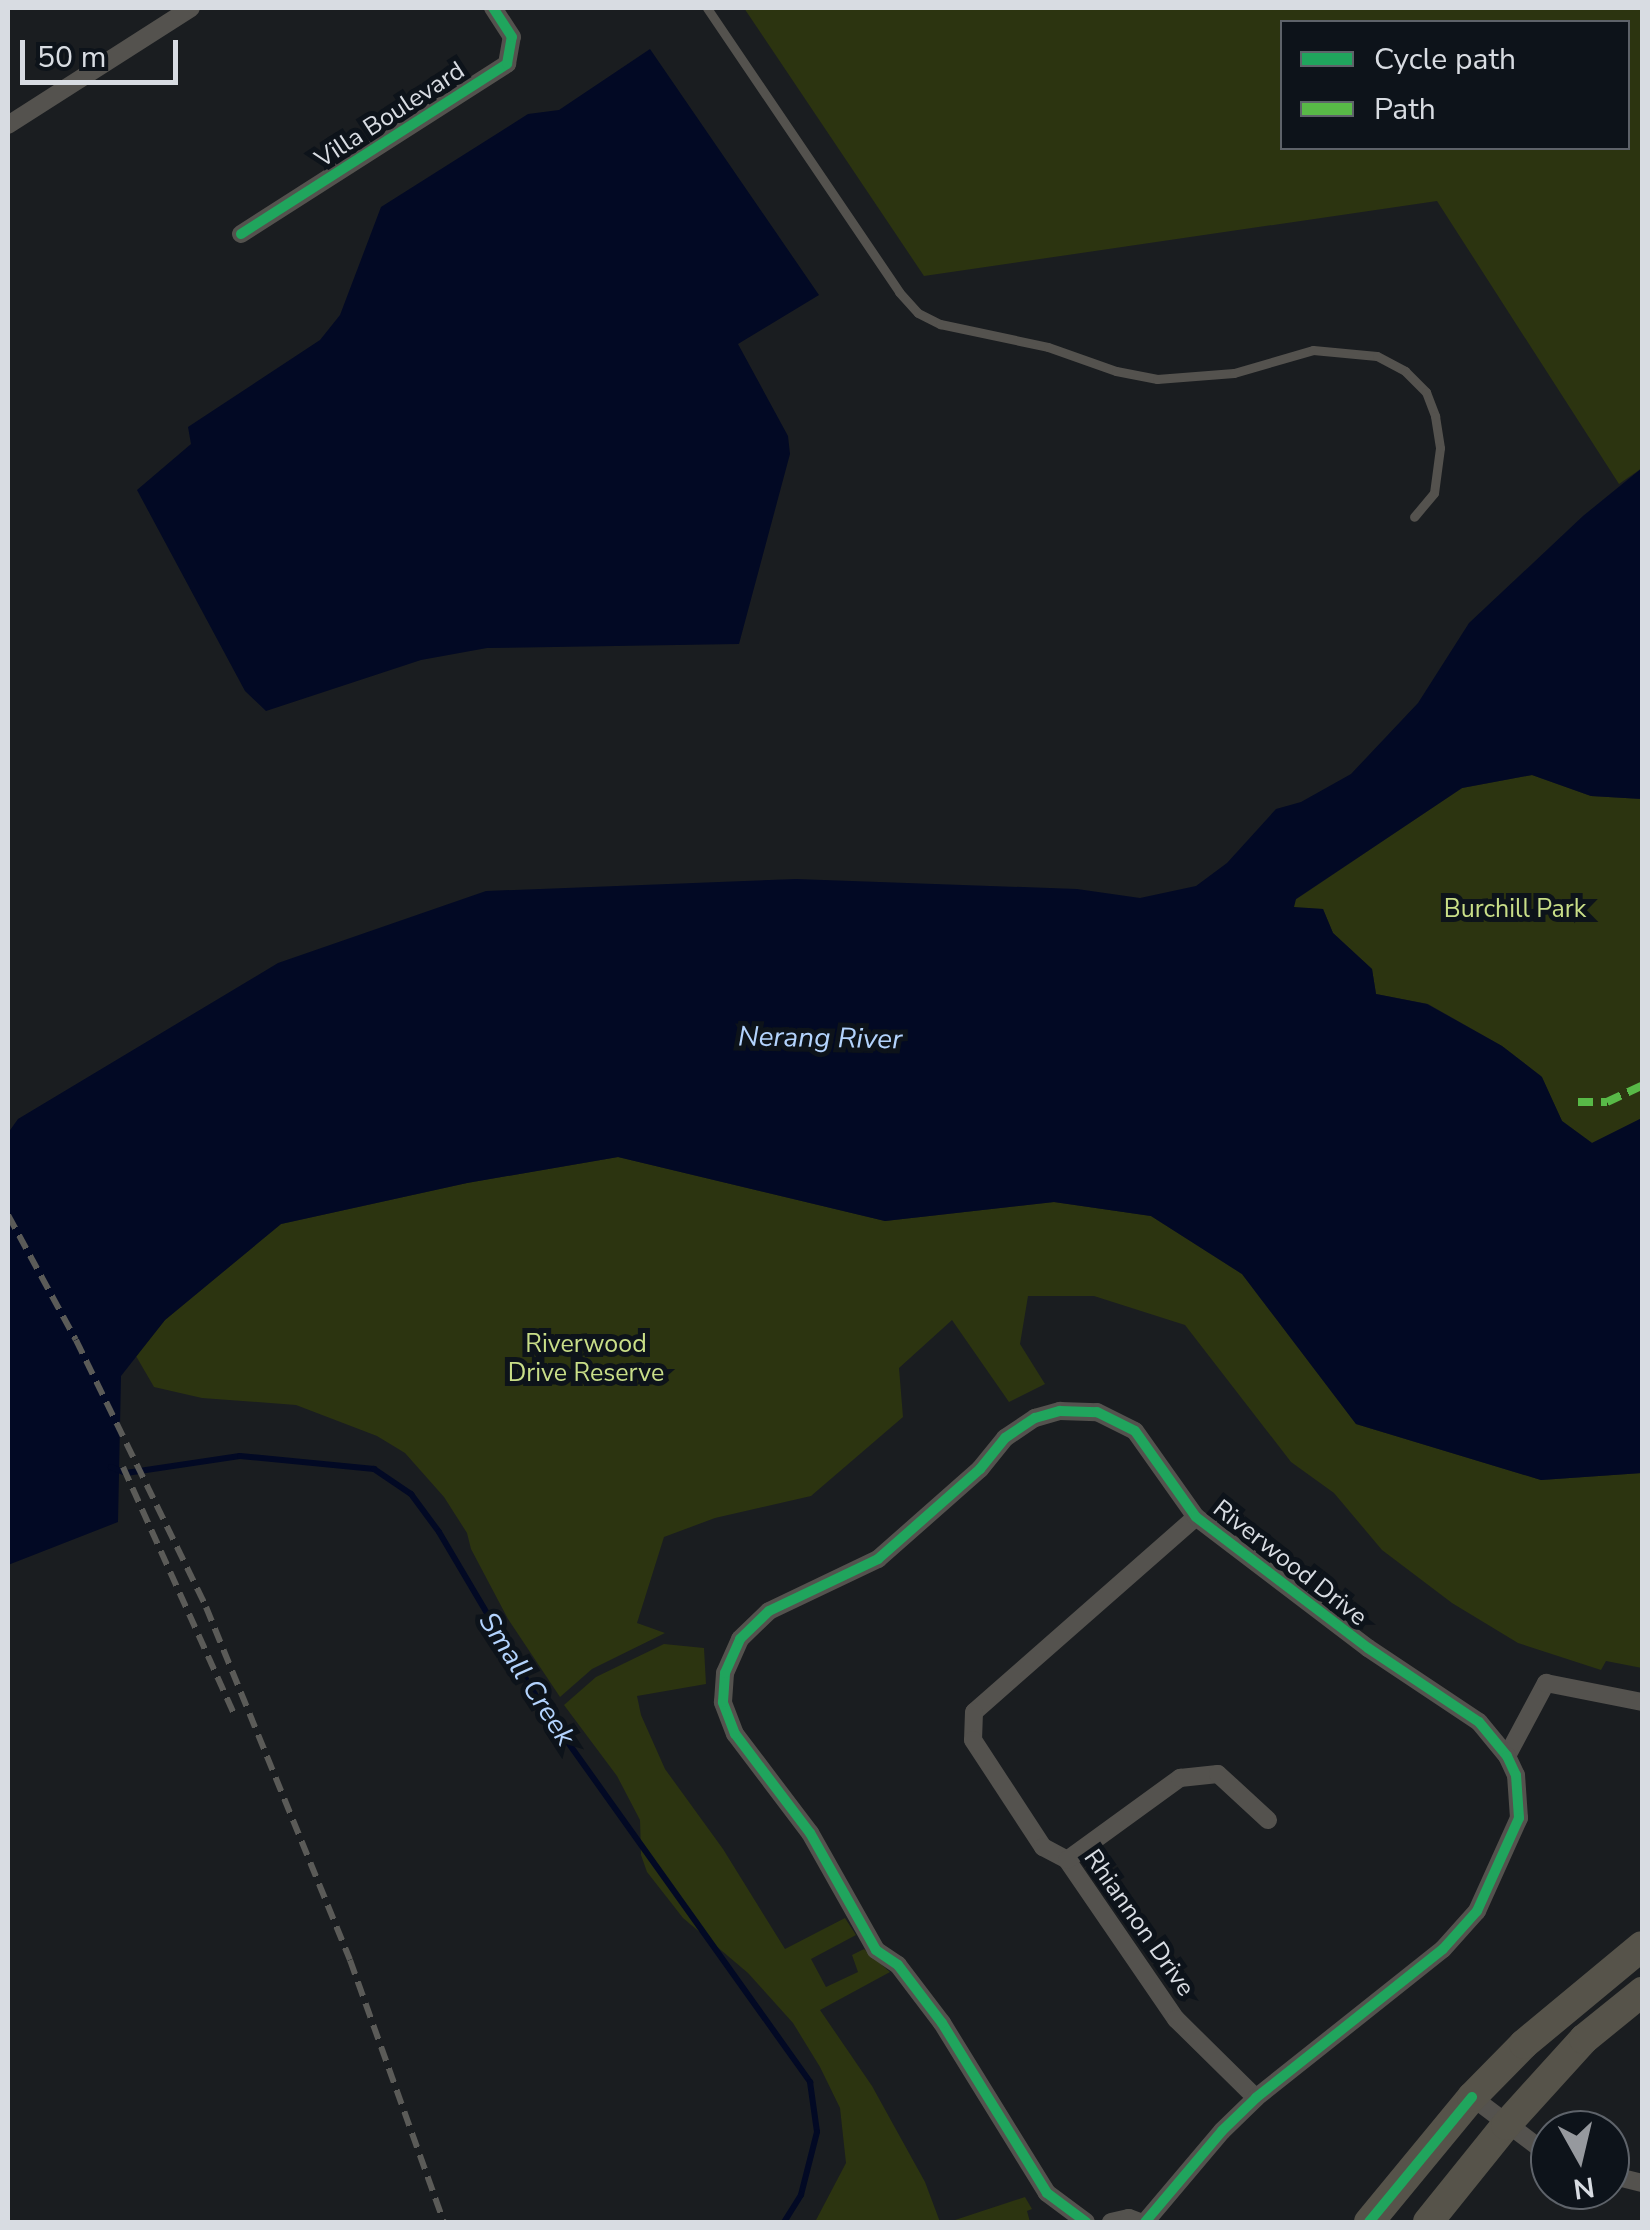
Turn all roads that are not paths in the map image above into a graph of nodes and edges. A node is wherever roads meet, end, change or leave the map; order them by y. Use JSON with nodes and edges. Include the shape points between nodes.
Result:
{"nodes":[{"id":1,"x":191,"y":8,"type":"edge"},
{"id":2,"x":492,"y":8,"type":"edge"},
{"id":3,"x":707,"y":8,"type":"edge"},
{"id":4,"x":8,"y":125,"type":"edge"},
{"id":5,"x":241,"y":234,"type":"dead end"},
{"id":6,"x":1414,"y":517,"type":"dead end"},
{"id":7,"x":1196,"y":1516,"type":"junction"},
{"id":8,"x":1642,"y":1702,"type":"edge"},
{"id":9,"x":1507,"y":1756,"type":"junction"},
{"id":10,"x":1268,"y":1820,"type":"dead end"},
{"id":11,"x":1067,"y":1860,"type":"junction"},
{"id":12,"x":1642,"y":1946,"type":"edge"},
{"id":13,"x":1642,"y":1992,"type":"edge"},
{"id":14,"x":1472,"y":2097,"type":"junction"},
{"id":15,"x":1256,"y":2098,"type":"junction"},
{"id":16,"x":1506,"y":2125,"type":"junction"},
{"id":17,"x":1530,"y":2142,"type":"edge"},
{"id":18,"x":1086,"y":2222,"type":"edge"},
{"id":19,"x":1111,"y":2222,"type":"edge"},
{"id":20,"x":1143,"y":2222,"type":"edge"},
{"id":21,"x":1369,"y":2222,"type":"edge"},
{"id":22,"x":1428,"y":2222,"type":"edge"}],
"edges":[{"from":1,"to":4,"type":"street"},
{"from":2,"to":5,"type":"street","name":"Villa Boulevard","via":[[512,37],[507,64]]},
{"from":3,"to":6,"type":"lane","via":[[918,314],[1157,379],[1234,373],[1313,350],[1377,356],[1406,371],[1426,392],[1435,416],[1440,448],[1434,494]]},
{"from":7,"to":9,"type":"street","name":"Riverwood Drive","via":[[1368,1648],[1479,1722]]},
{"from":7,"to":11,"type":"street","name":"Rhiannon Drive","via":[[974,1712],[973,1740],[1043,1846]]},
{"from":7,"to":18,"type":"street","name":"Riverwood Drive","via":[[1135,1431],[1097,1412],[1034,1418],[878,1560],[769,1611],[740,1640],[725,1674],[723,1702],[735,1734],[810,1833],[876,1950],[898,1965],[942,2023],[1046,2193]]},
{"from":8,"to":9,"type":"street","via":[[1546,1684]]},
{"from":9,"to":15,"type":"street","name":"Riverwood Drive","via":[[1516,1775],[1519,1818],[1477,1911],[1443,1949]]},
{"from":10,"to":11,"type":"street","via":[[1218,1774],[1180,1778]]},
{"from":11,"to":15,"type":"street","name":"Rhiannon Drive","via":[[1176,2019]]},
{"from":12,"to":14,"type":"main road","via":[[1524,2044]]},
{"from":13,"to":16,"type":"main road","via":[[1584,2039]]},
{"from":14,"to":16,"type":"street"},
{"from":14,"to":21,"type":"main road"},
{"from":15,"to":20,"type":"street","name":"Riverwood Drive"},
{"from":16,"to":17,"type":"street"},
{"from":16,"to":22,"type":"main road"},
{"from":19,"to":20,"type":"street","name":"Riverwood Drive"}]}
